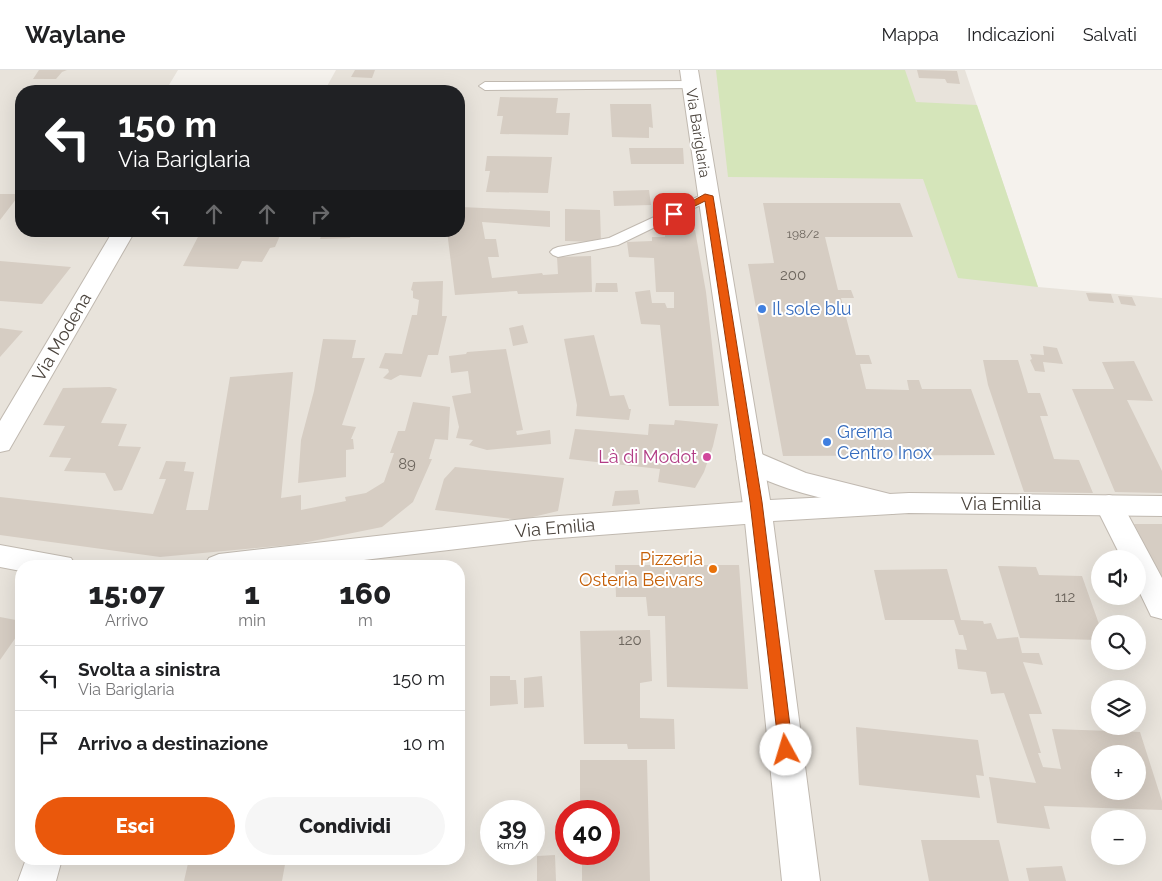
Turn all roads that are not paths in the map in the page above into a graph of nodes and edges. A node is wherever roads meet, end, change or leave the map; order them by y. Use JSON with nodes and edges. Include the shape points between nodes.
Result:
{"nodes":[{"id":1,"x":690,"y":78,"type":"edge"},
{"id":2,"x":485,"y":86,"type":"dead end"},
{"id":3,"x":708,"y":196,"type":"junction"},
{"id":4,"x":120,"y":237,"type":"edge"},
{"id":5,"x":558,"y":252,"type":"dead end"},
{"id":6,"x":0,"y":443,"type":"edge"},
{"id":7,"x":750,"y":459,"type":"junction"},
{"id":8,"x":892,"y":504,"type":"junction"},
{"id":9,"x":1109,"y":505,"type":"junction"},
{"id":10,"x":1162,"y":506,"type":"edge"},
{"id":11,"x":758,"y":512,"type":"junction"},
{"id":12,"x":1132,"y":550,"type":"edge"},
{"id":13,"x":0,"y":556,"type":"edge"},
{"id":14,"x":24,"y":560,"type":"edge"},
{"id":15,"x":270,"y":560,"type":"edge"},
{"id":16,"x":1146,"y":576,"type":"edge"},
{"id":17,"x":1162,"y":607,"type":"edge"},
{"id":18,"x":42,"y":865,"type":"edge"},
{"id":19,"x":37,"y":881,"type":"edge"},
{"id":20,"x":801,"y":881,"type":"edge"}],
"edges":[{"from":1,"to":2,"type":"lane"},
{"from":1,"to":3,"type":"street","name":"Via Bariglaria"},
{"from":3,"to":5,"type":"lane","name":"Via Bariglaria","via":[[613,242]]},
{"from":3,"to":7,"type":"street","name":"Via Bariglaria"},
{"from":4,"to":6,"type":"street","name":"Via Modena"},
{"from":7,"to":8,"type":"street","name":"Via Emilia","via":[[779,474]]},
{"from":7,"to":11,"type":"street","name":"Via Bariglaria"},
{"from":8,"to":9,"type":"street","name":"Via Emilia"},
{"from":8,"to":11,"type":"street","name":"Via Emilia"},
{"from":9,"to":10,"type":"street","name":"Via Emilia"},
{"from":9,"to":12,"type":"street"},
{"from":11,"to":15,"type":"street","name":"Via Emilia","via":[[533,529]]},
{"from":11,"to":20,"type":"street","name":"Via Bariglaria"},
{"from":13,"to":14,"type":"street"},
{"from":16,"to":17,"type":"street"},
{"from":18,"to":19,"type":"street"}]}
